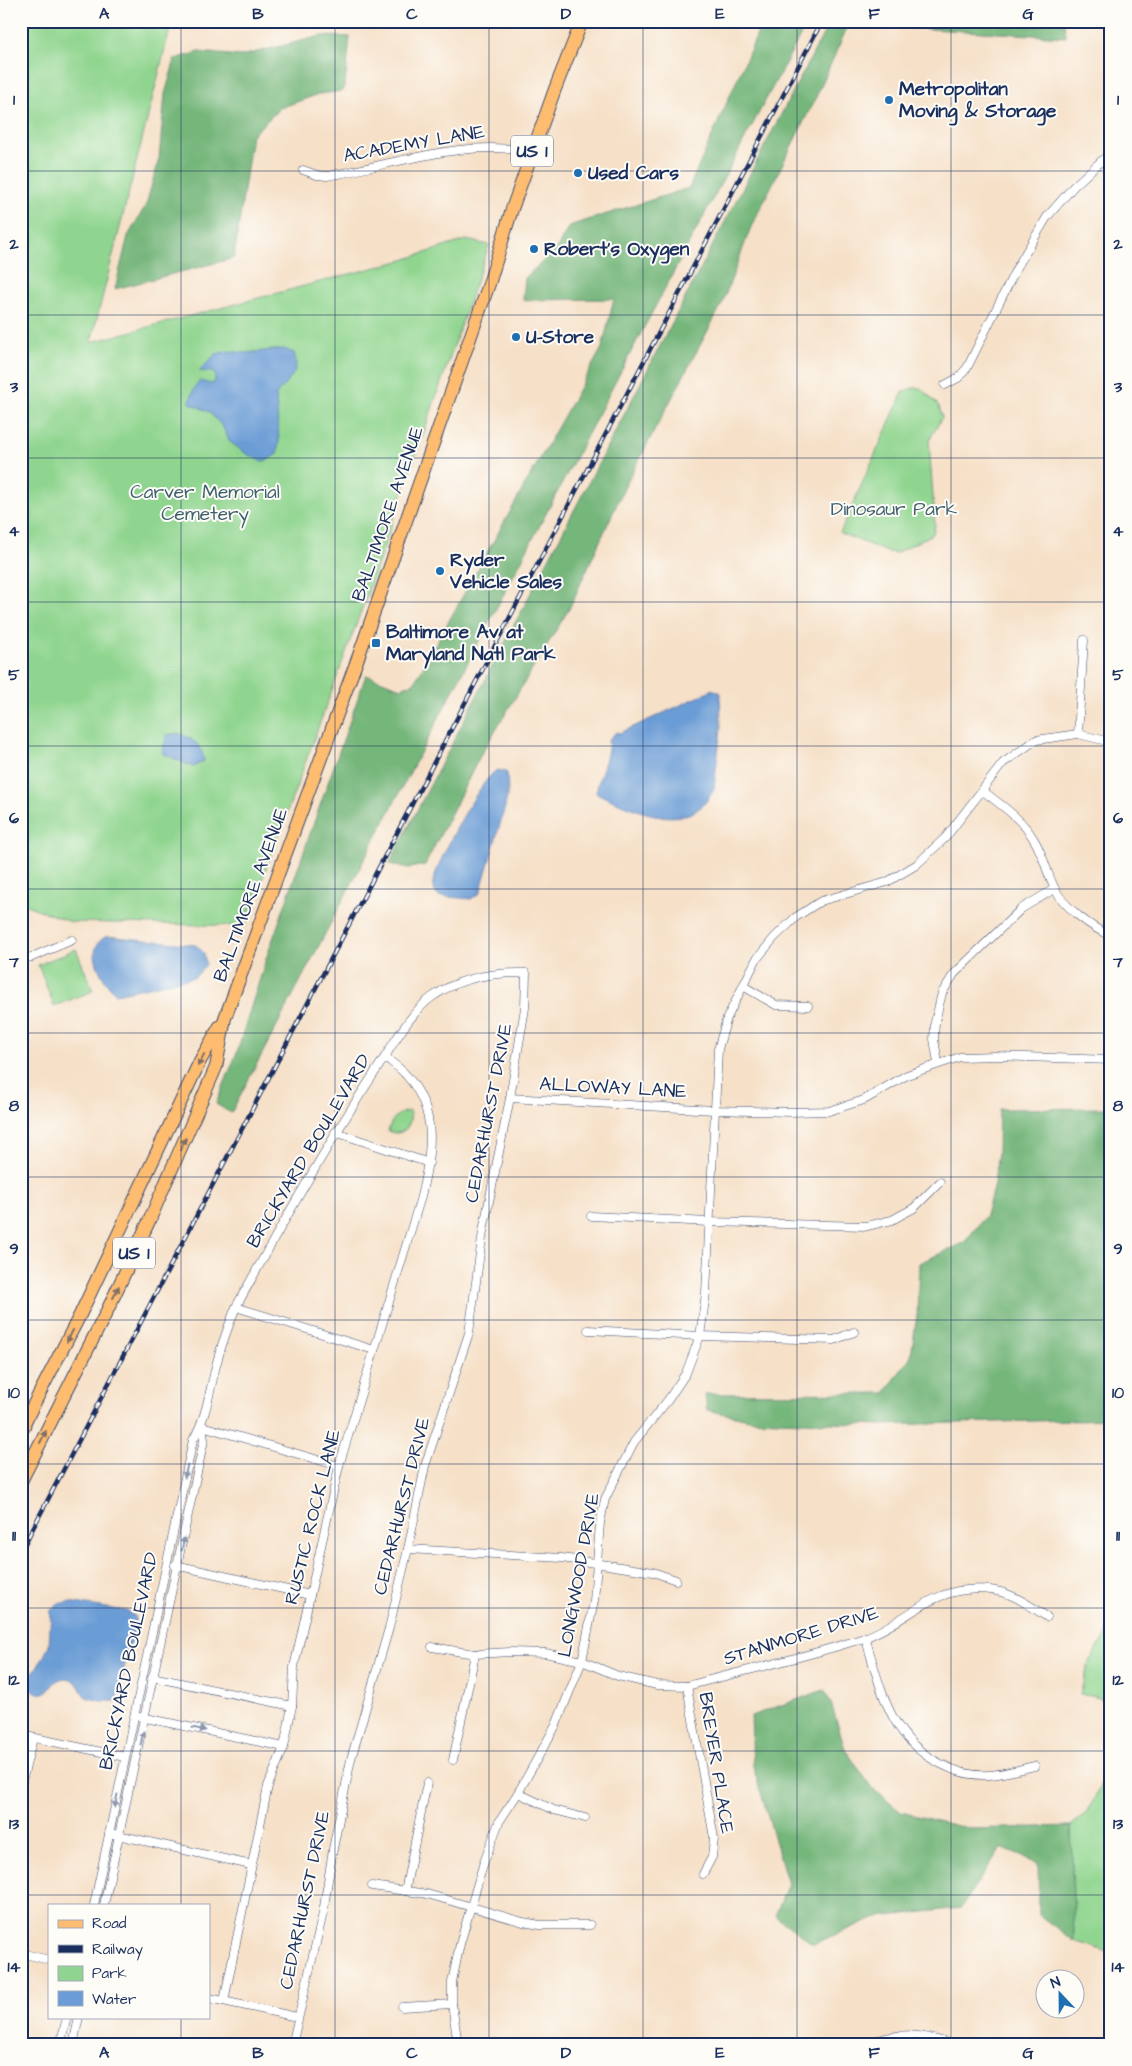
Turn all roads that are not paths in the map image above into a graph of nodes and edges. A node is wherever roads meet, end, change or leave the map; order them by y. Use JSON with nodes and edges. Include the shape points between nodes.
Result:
{"nodes":[{"id":1,"x":582,"y":21,"type":"edge"},
{"id":2,"x":1111,"y":152,"type":"edge"},
{"id":3,"x":532,"y":153,"type":"junction"},
{"id":4,"x":303,"y":170,"type":"dead end"},
{"id":5,"x":945,"y":385,"type":"dead end"},
{"id":6,"x":1084,"y":640,"type":"dead end"},
{"id":7,"x":1078,"y":734,"type":"junction"},
{"id":8,"x":1111,"y":742,"type":"edge"},
{"id":9,"x":983,"y":792,"type":"junction"},
{"id":10,"x":1054,"y":889,"type":"junction"},
{"id":11,"x":1111,"y":936,"type":"edge"},
{"id":12,"x":72,"y":940,"type":"dead end"},
{"id":13,"x":21,"y":959,"type":"edge"},
{"id":14,"x":526,"y":973,"type":"joint"},
{"id":15,"x":743,"y":986,"type":"junction"},
{"id":16,"x":808,"y":1006,"type":"dead end"},
{"id":17,"x":225,"y":1018,"type":"junction"},
{"id":18,"x":385,"y":1057,"type":"junction"},
{"id":19,"x":1111,"y":1060,"type":"edge"},
{"id":20,"x":938,"y":1063,"type":"junction"},
{"id":21,"x":510,"y":1098,"type":"junction"},
{"id":22,"x":714,"y":1110,"type":"junction"},
{"id":23,"x":335,"y":1132,"type":"junction"},
{"id":24,"x":429,"y":1163,"type":"junction"},
{"id":25,"x":940,"y":1182,"type":"dead end"},
{"id":26,"x":591,"y":1216,"type":"dead end"},
{"id":27,"x":709,"y":1222,"type":"junction"},
{"id":28,"x":236,"y":1307,"type":"junction"},
{"id":29,"x":588,"y":1330,"type":"dead end"},
{"id":30,"x":854,"y":1332,"type":"dead end"},
{"id":31,"x":700,"y":1336,"type":"junction"},
{"id":32,"x":374,"y":1350,"type":"junction"},
{"id":33,"x":202,"y":1426,"type":"junction"},
{"id":34,"x":22,"y":1428,"type":"edge"},
{"id":35,"x":339,"y":1466,"type":"junction"},
{"id":36,"x":21,"y":1481,"type":"edge"},
{"id":37,"x":408,"y":1549,"type":"junction"},
{"id":38,"x":166,"y":1562,"type":"junction"},
{"id":39,"x":596,"y":1564,"type":"junction"},
{"id":40,"x":178,"y":1566,"type":"junction"},
{"id":41,"x":676,"y":1580,"type":"dead end"},
{"id":42,"x":310,"y":1595,"type":"junction"},
{"id":43,"x":1047,"y":1617,"type":"dead end"},
{"id":44,"x":865,"y":1637,"type":"junction"},
{"id":45,"x":432,"y":1647,"type":"dead end"},
{"id":46,"x":475,"y":1654,"type":"junction"},
{"id":47,"x":582,"y":1661,"type":"junction"},
{"id":48,"x":143,"y":1675,"type":"junction"},
{"id":49,"x":154,"y":1677,"type":"junction"},
{"id":50,"x":687,"y":1686,"type":"junction"},
{"id":51,"x":292,"y":1706,"type":"junction"},
{"id":52,"x":134,"y":1714,"type":"junction"},
{"id":53,"x":146,"y":1718,"type":"junction"},
{"id":54,"x":21,"y":1735,"type":"edge"},
{"id":55,"x":33,"y":1738,"type":"junction"},
{"id":56,"x":284,"y":1747,"type":"junction"},
{"id":57,"x":125,"y":1757,"type":"junction"},
{"id":58,"x":453,"y":1760,"type":"dead end"},
{"id":59,"x":1035,"y":1766,"type":"dead end"},
{"id":60,"x":427,"y":1783,"type":"dead end"},
{"id":61,"x":21,"y":1785,"type":"edge"},
{"id":62,"x":518,"y":1793,"type":"junction"},
{"id":63,"x":585,"y":1818,"type":"dead end"},
{"id":64,"x":109,"y":1833,"type":"junction"},
{"id":65,"x":120,"y":1835,"type":"junction"},
{"id":66,"x":251,"y":1864,"type":"junction"},
{"id":67,"x":703,"y":1874,"type":"dead end"},
{"id":68,"x":372,"y":1886,"type":"dead end"},
{"id":69,"x":405,"y":1891,"type":"junction"},
{"id":70,"x":94,"y":1904,"type":"edge"},
{"id":71,"x":104,"y":1904,"type":"edge"},
{"id":72,"x":470,"y":1907,"type":"junction"},
{"id":73,"x":590,"y":1925,"type":"dead end"},
{"id":74,"x":21,"y":1953,"type":"edge"},
{"id":75,"x":48,"y":1960,"type":"edge"},
{"id":76,"x":210,"y":1998,"type":"edge"},
{"id":77,"x":224,"y":2001,"type":"junction"},
{"id":78,"x":452,"y":2004,"type":"junction"},
{"id":79,"x":402,"y":2007,"type":"dead end"},
{"id":80,"x":297,"y":2017,"type":"junction"},
{"id":81,"x":67,"y":2018,"type":"edge"},
{"id":82,"x":79,"y":2018,"type":"edge"},
{"id":83,"x":60,"y":2045,"type":"edge"},
{"id":84,"x":72,"y":2045,"type":"edge"},
{"id":85,"x":292,"y":2045,"type":"edge"},
{"id":86,"x":458,"y":2045,"type":"edge"},
{"id":87,"x":864,"y":2045,"type":"edge"},
{"id":88,"x":954,"y":2045,"type":"edge"}],
"edges":[{"from":1,"to":3,"type":"main road","name":"BALTIMORE AVENUE","number":"US 1"},
{"from":2,"to":5,"type":"street","via":[[1074,186],[1047,217],[1016,270],[967,368]]},
{"from":3,"to":4,"type":"street","name":"ACADEMY LANE","via":[[509,147],[485,147],[327,176]]},
{"from":3,"to":17,"type":"main road","name":"BALTIMORE AVENUE","number":"US 1","via":[[359,655]]},
{"from":6,"to":7,"type":"street"},
{"from":7,"to":8,"type":"street"},
{"from":7,"to":9,"type":"street","via":[[1036,740],[1003,763]]},
{"from":9,"to":10,"type":"street","via":[[1018,818],[1033,838]]},
{"from":9,"to":15,"type":"street","via":[[916,865],[887,882],[821,901],[796,918],[756,960]]},
{"from":10,"to":11,"type":"street","via":[[1076,914]]},
{"from":10,"to":20,"type":"street","via":[[1021,909],[954,974],[942,993],[935,1022]]},
{"from":12,"to":13,"type":"street"},
{"from":14,"to":18,"type":"street","name":"BRICKYARD BOULEVARD","via":[[475,977],[445,989],[421,1007]]},
{"from":14,"to":21,"type":"street","name":"CEDARHURST DRIVE","via":[[525,1008]]},
{"from":15,"to":16,"type":"street","via":[[776,1005]]},
{"from":15,"to":22,"type":"street","via":[[727,1018],[718,1049]]},
{"from":17,"to":34,"type":"main road","name":"BALTIMORE AVENUE","number":"US 1","one_way":true,"via":[[200,1061],[83,1308]]},
{"from":36,"to":17,"type":"main road","name":"BALTIMORE AVENUE","number":"US 1","one_way":true,"via":[[150,1219],[216,1067]]},
{"from":18,"to":23,"type":"street","name":"BRICKYARD BOULEVARD"},
{"from":18,"to":24,"type":"street","name":"RUSTIC ROCK LANE","via":[[406,1075],[424,1106],[431,1142]]},
{"from":19,"to":20,"type":"street","name":"ALLOWAY LANE","via":[[960,1056]]},
{"from":20,"to":22,"type":"street","name":"ALLOWAY LANE","via":[[907,1075],[864,1100],[829,1111]]},
{"from":21,"to":22,"type":"street","name":"ALLOWAY LANE"},
{"from":21,"to":37,"type":"street","name":"CEDARHURST DRIVE","via":[[483,1231],[468,1333],[425,1466]]},
{"from":22,"to":27,"type":"street","name":"LONGWOOD DRIVE"},
{"from":23,"to":24,"type":"street"},
{"from":23,"to":28,"type":"street","name":"BRICKYARD BOULEVARD"},
{"from":24,"to":32,"type":"street","name":"RUSTIC ROCK LANE"},
{"from":25,"to":27,"type":"street","via":[[914,1208],[892,1220],[867,1226]]},
{"from":26,"to":27,"type":"street"},
{"from":27,"to":31,"type":"street","name":"LONGWOOD DRIVE","via":[[706,1293]]},
{"from":28,"to":32,"type":"street"},
{"from":28,"to":33,"type":"street","name":"BRICKYARD BOULEVARD","via":[[215,1368]]},
{"from":29,"to":31,"type":"street"},
{"from":30,"to":31,"type":"street","via":[[834,1340]]},
{"from":31,"to":39,"type":"street","name":"LONGWOOD DRIVE","via":[[686,1373],[634,1442],[610,1490],[600,1522]]},
{"from":32,"to":35,"type":"street","name":"RUSTIC ROCK LANE"},
{"from":33,"to":35,"type":"street"},
{"from":33,"to":38,"type":"street","name":"BRICKYARD BOULEVARD","one_way":true,"via":[[193,1440]]},
{"from":40,"to":33,"type":"street","name":"BRICKYARD BOULEVARD","one_way":true,"via":[[204,1440]]},
{"from":35,"to":42,"type":"street","name":"RUSTIC ROCK LANE"},
{"from":37,"to":39,"type":"street","via":[[562,1558]]},
{"from":37,"to":80,"type":"street","name":"CEDARHURST DRIVE","via":[[351,1759],[323,1914]]},
{"from":38,"to":40,"type":"street"},
{"from":38,"to":48,"type":"street","name":"BRICKYARD BOULEVARD"},
{"from":39,"to":41,"type":"street","via":[[654,1572]]},
{"from":39,"to":47,"type":"street","name":"LONGWOOD DRIVE","via":[[594,1601]]},
{"from":40,"to":42,"type":"street"},
{"from":40,"to":49,"type":"street","name":"BRICKYARD BOULEVARD"},
{"from":42,"to":51,"type":"street","name":"RUSTIC ROCK LANE","via":[[294,1667]]},
{"from":43,"to":44,"type":"street","name":"STANMORE DRIVE","via":[[1007,1593],[988,1589],[967,1590],[937,1597],[895,1624]]},
{"from":44,"to":50,"type":"street","name":"STANMORE DRIVE"},
{"from":44,"to":59,"type":"street","via":[[895,1723],[920,1752],[943,1766],[967,1773],[995,1774]]},
{"from":45,"to":46,"type":"street","name":"STANMORE DRIVE"},
{"from":46,"to":47,"type":"street","name":"STANMORE DRIVE","via":[[545,1653]]},
{"from":46,"to":58,"type":"street"},
{"from":47,"to":50,"type":"street","name":"STANMORE DRIVE","via":[[618,1676],[657,1685]]},
{"from":47,"to":62,"type":"street","name":"LONGWOOD DRIVE","via":[[556,1725]]},
{"from":48,"to":49,"type":"street"},
{"from":48,"to":52,"type":"street","name":"BRICKYARD BOULEVARD"},
{"from":49,"to":51,"type":"street"},
{"from":49,"to":53,"type":"street","name":"BRICKYARD BOULEVARD"},
{"from":50,"to":67,"type":"street","name":"BREYER PLACE","via":[[714,1838],[712,1857]]},
{"from":51,"to":56,"type":"street","name":"RUSTIC ROCK LANE"},
{"from":52,"to":53,"type":"street"},
{"from":52,"to":57,"type":"street","name":"BRICKYARD BOULEVARD"},
{"from":53,"to":56,"type":"street","one_way":true},
{"from":65,"to":53,"type":"street","name":"BRICKYARD BOULEVARD","one_way":true},
{"from":54,"to":55,"type":"street"},
{"from":55,"to":57,"type":"street"},
{"from":55,"to":61,"type":"street"},
{"from":56,"to":66,"type":"street","name":"RUSTIC ROCK LANE","via":[[268,1786]]},
{"from":57,"to":64,"type":"street","name":"BRICKYARD BOULEVARD","one_way":true},
{"from":60,"to":69,"type":"street"},
{"from":62,"to":63,"type":"street","via":[[554,1810]]},
{"from":62,"to":72,"type":"street","name":"LONGWOOD DRIVE","via":[[496,1828]]},
{"from":64,"to":65,"type":"street"},
{"from":64,"to":70,"type":"street","name":"BRICKYARD BOULEVARD"},
{"from":65,"to":66,"type":"street"},
{"from":65,"to":71,"type":"street","name":"BRICKYARD BOULEVARD"},
{"from":66,"to":77,"type":"street","name":"RUSTIC ROCK LANE"},
{"from":68,"to":69,"type":"street"},
{"from":69,"to":72,"type":"street"},
{"from":72,"to":73,"type":"street","via":[[540,1925]]},
{"from":72,"to":78,"type":"street","name":"LONGWOOD DRIVE","via":[[454,1967]]},
{"from":74,"to":75,"type":"street"},
{"from":76,"to":77,"type":"street"},
{"from":77,"to":80,"type":"street"},
{"from":78,"to":79,"type":"street"},
{"from":78,"to":86,"type":"street","name":"LONGWOOD DRIVE"},
{"from":80,"to":85,"type":"street","name":"CEDARHURST DRIVE"},
{"from":81,"to":83,"type":"street"},
{"from":82,"to":84,"type":"street"},
{"from":87,"to":88,"type":"street","via":[[898,2034],[914,2034]]}]}
